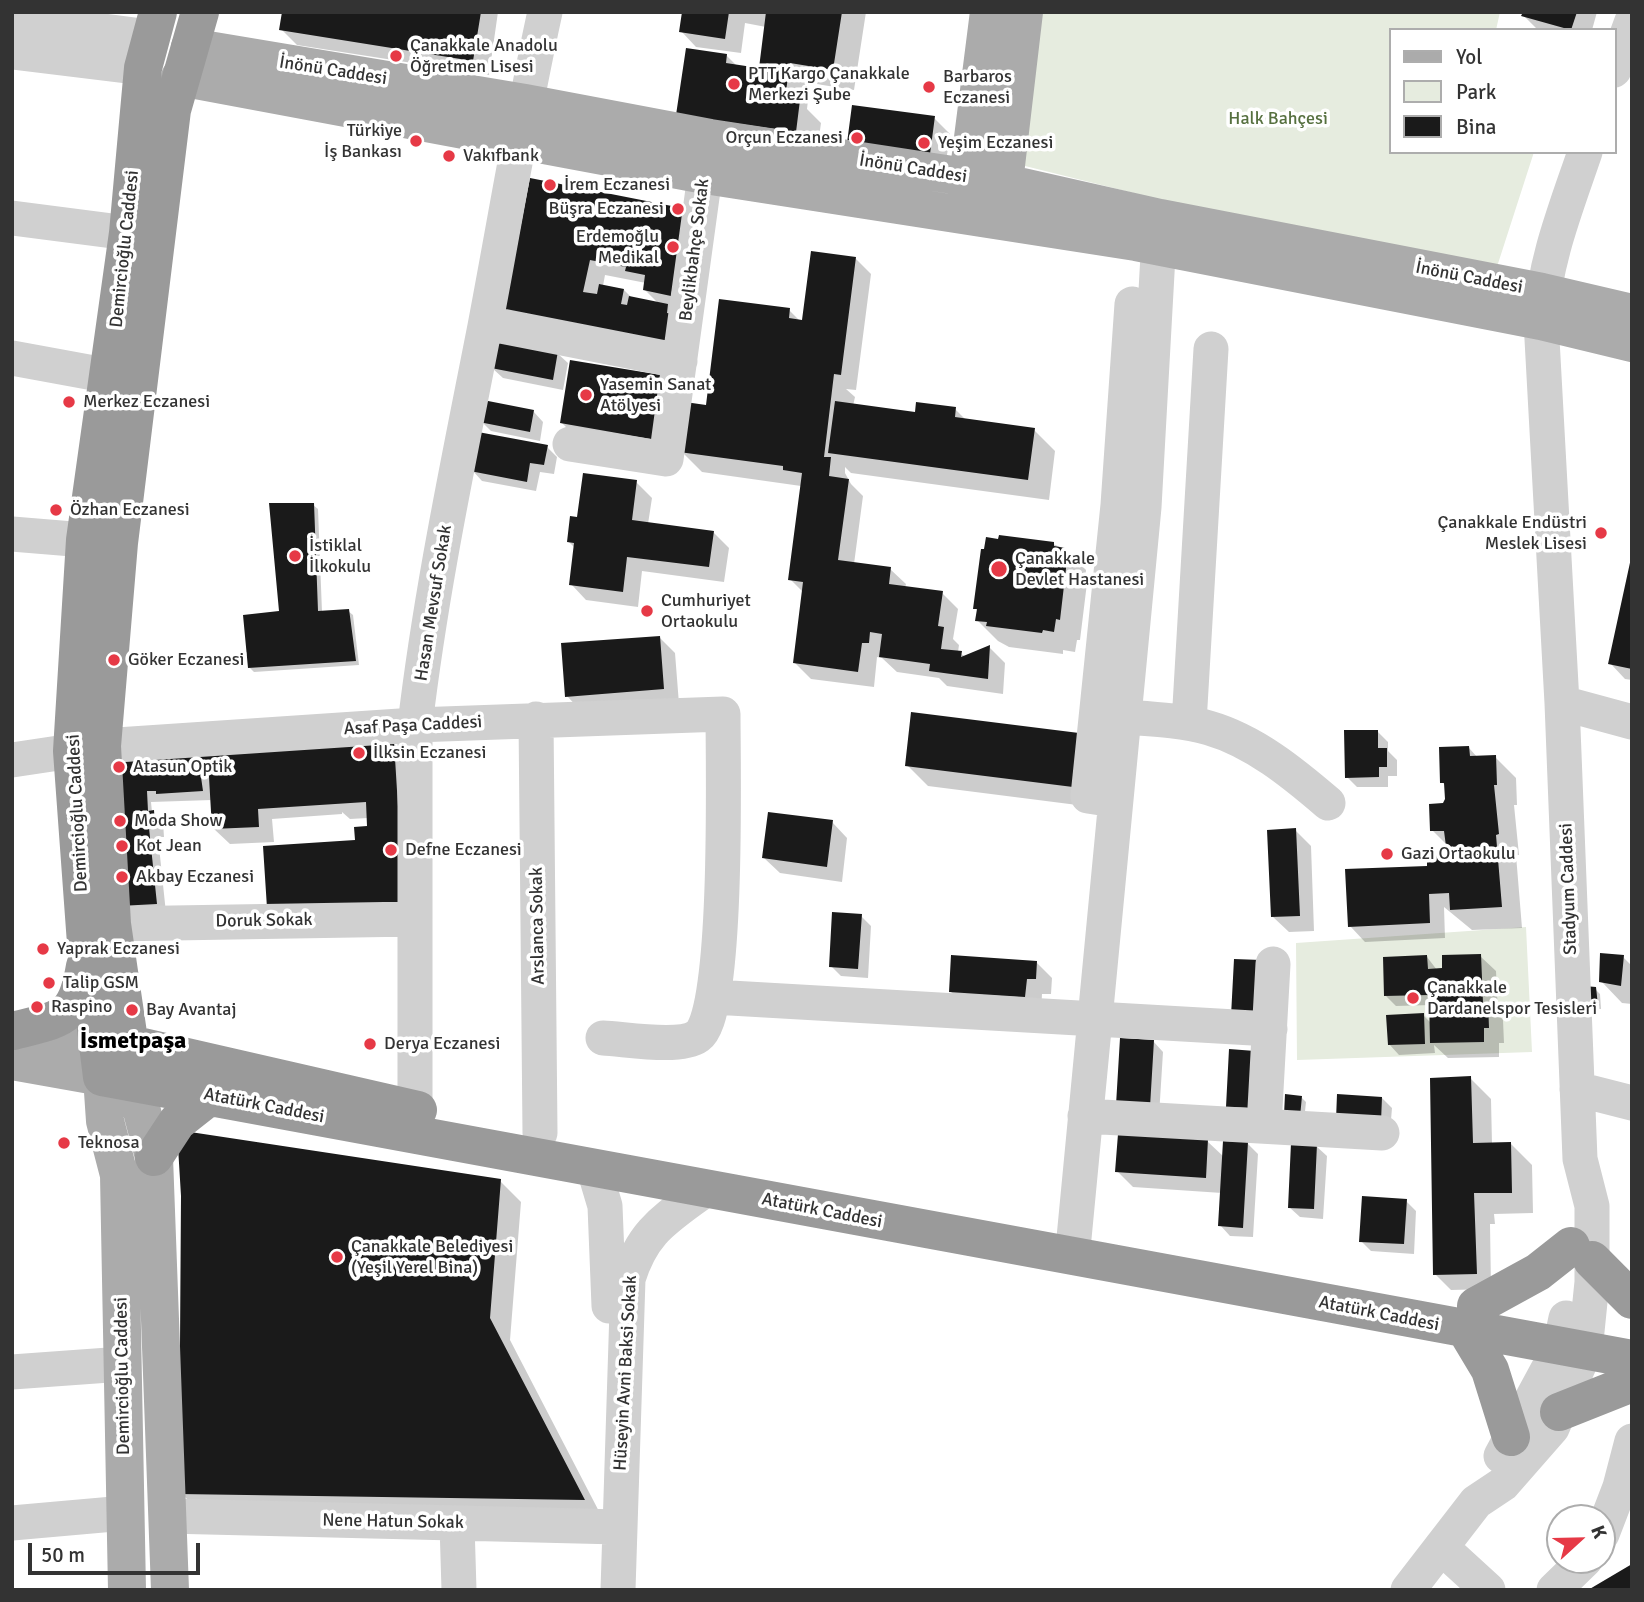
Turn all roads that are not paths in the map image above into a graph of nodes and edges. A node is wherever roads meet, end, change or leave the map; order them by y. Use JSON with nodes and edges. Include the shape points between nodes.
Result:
{"nodes":[{"id":1,"x":545,"y":12,"type":"edge"},
{"id":2,"x":989,"y":12,"type":"edge"},
{"id":3,"x":1024,"y":12,"type":"edge"},
{"id":4,"x":12,"y":19,"type":"edge"},
{"id":5,"x":1632,"y":21,"type":"edge"},
{"id":6,"x":150,"y":39,"type":"edge"},
{"id":7,"x":190,"y":45,"type":"edge"},
{"id":8,"x":12,"y":52,"type":"edge"},
{"id":9,"x":1616,"y":65,"type":"edge"},
{"id":10,"x":522,"y":120,"type":"junction"},
{"id":11,"x":1584,"y":154,"type":"edge"},
{"id":12,"x":707,"y":157,"type":"junction"},
{"id":13,"x":987,"y":180,"type":"junction"},
{"id":14,"x":962,"y":215,"type":"junction"},
{"id":15,"x":12,"y":218,"type":"edge"},
{"id":16,"x":999,"y":221,"type":"junction"},
{"id":17,"x":1149,"y":230,"type":"junction"},
{"id":18,"x":128,"y":233,"type":"junction"},
{"id":19,"x":1541,"y":307,"type":"junction"},
{"id":20,"x":1632,"y":313,"type":"edge"},
{"id":21,"x":485,"y":323,"type":"junction"},
{"id":22,"x":1632,"y":343,"type":"edge"},
{"id":23,"x":1211,"y":349,"type":"dead end"},
{"id":24,"x":12,"y":358,"type":"edge"},
{"id":25,"x":680,"y":361,"type":"junction"},
{"id":26,"x":110,"y":376,"type":"junction"},
{"id":27,"x":570,"y":444,"type":"dead end"},
{"id":28,"x":12,"y":534,"type":"edge"},
{"id":29,"x":85,"y":540,"type":"junction"},
{"id":30,"x":1562,"y":703,"type":"junction"},
{"id":31,"x":1122,"y":716,"type":"junction"},
{"id":32,"x":536,"y":719,"type":"junction"},
{"id":33,"x":1189,"y":723,"type":"junction"},
{"id":34,"x":1632,"y":723,"type":"edge"},
{"id":35,"x":415,"y":725,"type":"junction"},
{"id":36,"x":87,"y":749,"type":"junction"},
{"id":37,"x":12,"y":760,"type":"edge"},
{"id":38,"x":1114,"y":800,"type":"junction"},
{"id":39,"x":1328,"y":803,"type":"dead end"},
{"id":40,"x":415,"y":919,"type":"junction"},
{"id":41,"x":112,"y":924,"type":"junction"},
{"id":42,"x":87,"y":957,"type":"junction"},
{"id":43,"x":1273,"y":964,"type":"dead end"},
{"id":44,"x":713,"y":998,"type":"junction"},
{"id":45,"x":1093,"y":1019,"type":"junction"},
{"id":46,"x":1269,"y":1029,"type":"junction"},
{"id":47,"x":603,"y":1038,"type":"dead end"},
{"id":48,"x":13,"y":1041,"type":"edge"},
{"id":49,"x":116,"y":1062,"type":"junction"},
{"id":50,"x":1577,"y":1088,"type":"junction"},
{"id":51,"x":210,"y":1096,"type":"junction"},
{"id":52,"x":1632,"y":1103,"type":"edge"},
{"id":53,"x":415,"y":1109,"type":"junction"},
{"id":54,"x":1085,"y":1116,"type":"junction"},
{"id":55,"x":1264,"y":1126,"type":"junction"},
{"id":56,"x":540,"y":1133,"type":"junction"},
{"id":57,"x":1382,"y":1133,"type":"dead end"},
{"id":58,"x":154,"y":1157,"type":"junction"},
{"id":59,"x":594,"y":1169,"type":"junction"},
{"id":60,"x":706,"y":1189,"type":"junction"},
{"id":61,"x":1076,"y":1221,"type":"junction"},
{"id":62,"x":1582,"y":1253,"type":"junction"},
{"id":63,"x":620,"y":1270,"type":"junction"},
{"id":64,"x":1632,"y":1300,"type":"edge"},
{"id":65,"x":1471,"y":1318,"type":"junction"},
{"id":66,"x":1632,"y":1332,"type":"edge"},
{"id":67,"x":1574,"y":1337,"type":"junction"},
{"id":68,"x":1632,"y":1359,"type":"edge"},
{"id":69,"x":123,"y":1364,"type":"junction"},
{"id":70,"x":12,"y":1372,"type":"edge"},
{"id":71,"x":1632,"y":1383,"type":"edge"},
{"id":72,"x":1559,"y":1412,"type":"junction"},
{"id":73,"x":1511,"y":1437,"type":"junction"},
{"id":74,"x":1632,"y":1441,"type":"edge"},
{"id":75,"x":1476,"y":1502,"type":"junction"},
{"id":76,"x":1615,"y":1504,"type":"edge"},
{"id":77,"x":125,"y":1513,"type":"junction"},
{"id":78,"x":167,"y":1516,"type":"junction"},
{"id":79,"x":12,"y":1523,"type":"edge"},
{"id":80,"x":457,"y":1524,"type":"junction"},
{"id":81,"x":613,"y":1527,"type":"junction"},
{"id":82,"x":1441,"y":1547,"type":"junction"},
{"id":83,"x":1571,"y":1574,"type":"edge"},
{"id":84,"x":127,"y":1590,"type":"edge"},
{"id":85,"x":170,"y":1590,"type":"edge"},
{"id":86,"x":458,"y":1590,"type":"edge"},
{"id":87,"x":604,"y":1590,"type":"edge"},
{"id":88,"x":618,"y":1590,"type":"edge"},
{"id":89,"x":1408,"y":1590,"type":"edge"},
{"id":90,"x":1488,"y":1590,"type":"edge"},
{"id":91,"x":1554,"y":1590,"type":"edge"}],
"edges":[{"from":1,"to":10,"type":"street","name":"Hasan Mevsuf Sokak"},
{"from":2,"to":13,"type":"main road"},
{"from":3,"to":13,"type":"main road"},
{"from":4,"to":6,"type":"street"},
{"from":5,"to":9,"type":"street"},
{"from":6,"to":7,"type":"highway"},
{"from":6,"to":8,"type":"street"},
{"from":6,"to":18,"type":"highway","name":"Demircioğlu Caddesi"},
{"from":7,"to":10,"type":"main road","name":"İnönü Caddesi"},
{"from":7,"to":36,"type":"highway","name":"Demircioğlu Caddesi","via":[[172,110],[119,543]]},
{"from":10,"to":12,"type":"main road","name":"İnönü Caddesi"},
{"from":10,"to":21,"type":"street","name":"Hasan Mevsuf Sokak"},
{"from":11,"to":19,"type":"street","name":"Stadyum Caddesi","via":[[1556,236]]},
{"from":12,"to":13,"type":"main road","name":"İnönü Caddesi"},
{"from":12,"to":14,"type":"main road"},
{"from":12,"to":25,"type":"street","name":"Beylikbahçe Sokak"},
{"from":13,"to":14,"type":"main road"},
{"from":13,"to":16,"type":"main road"},
{"from":13,"to":17,"type":"main road","name":"İnönü Caddesi"},
{"from":14,"to":16,"type":"main road"},
{"from":15,"to":18,"type":"street"},
{"from":16,"to":17,"type":"main road"},
{"from":17,"to":19,"type":"main road","name":"İnönü Caddesi"},
{"from":17,"to":31,"type":"street","via":[[1144,507]]},
{"from":17,"to":38,"type":"street","via":[[1088,796]]},
{"from":18,"to":26,"type":"highway","name":"Demircioğlu Caddesi"},
{"from":19,"to":20,"type":"main road","name":"İnönü Caddesi"},
{"from":19,"to":22,"type":"main road","name":"İnönü Caddesi"},
{"from":19,"to":30,"type":"street","name":"Stadyum Caddesi"},
{"from":21,"to":25,"type":"street"},
{"from":21,"to":35,"type":"street","name":"Hasan Mevsuf Sokak","via":[[442,547]]},
{"from":23,"to":33,"type":"street"},
{"from":24,"to":26,"type":"street"},
{"from":25,"to":27,"type":"street","name":"Beylikbahçe Sokak","via":[[666,459]]},
{"from":26,"to":29,"type":"highway","name":"Demircioğlu Caddesi"},
{"from":28,"to":29,"type":"street"},
{"from":29,"to":36,"type":"highway","name":"Demircioğlu Caddesi"},
{"from":30,"to":34,"type":"street"},
{"from":30,"to":50,"type":"street","name":"Stadyum Caddesi"},
{"from":31,"to":33,"type":"street"},
{"from":31,"to":38,"type":"street"},
{"from":32,"to":35,"type":"street","name":"Asaf Paşa Caddesi"},
{"from":32,"to":44,"type":"street","name":"Asaf Paşa Caddesi","via":[[723,714],[723,883]]},
{"from":32,"to":56,"type":"street","name":"Arslanca Sokak"},
{"from":33,"to":39,"type":"street","via":[[1232,736],[1260,752]]},
{"from":35,"to":36,"type":"street","name":"Asaf Paşa Caddesi"},
{"from":35,"to":40,"type":"street","name":"Hasan Mevsuf Sokak"},
{"from":36,"to":37,"type":"street","name":"Asaf Paşa Caddesi"},
{"from":36,"to":41,"type":"highway","name":"Demircioğlu Caddesi"},
{"from":36,"to":42,"type":"highway","name":"Demircioğlu Caddesi"},
{"from":38,"to":45,"type":"street"},
{"from":40,"to":41,"type":"street","name":"Doruk Sokak"},
{"from":40,"to":53,"type":"street","name":"Hasan Mevsuf Sokak"},
{"from":41,"to":49,"type":"highway","name":"Demircioğlu Caddesi"},
{"from":42,"to":48,"type":"highway","via":[[80,996],[68,1013]]},
{"from":42,"to":49,"type":"highway","name":"Demircioğlu Caddesi"},
{"from":43,"to":46,"type":"street"},
{"from":44,"to":45,"type":"street"},
{"from":44,"to":47,"type":"street","via":[[704,1031],[696,1038],[673,1042]]},
{"from":45,"to":46,"type":"street"},
{"from":45,"to":54,"type":"street"},
{"from":46,"to":55,"type":"street"},
{"from":48,"to":49,"type":"main road","name":"Atatürk Caddesi"},
{"from":49,"to":51,"type":"highway","name":"Atatürk Caddesi"},
{"from":49,"to":53,"type":"highway","name":"Atatürk Caddesi"},
{"from":49,"to":58,"type":"main road","name":"Demircioğlu Caddesi"},
{"from":49,"to":69,"type":"main road","name":"Demircioğlu Caddesi","via":[[105,1121],[119,1175]]},
{"from":50,"to":52,"type":"street"},
{"from":50,"to":62,"type":"street","name":"Stadyum Caddesi","via":[[1580,1159],[1592,1206]]},
{"from":51,"to":58,"type":"highway","via":[[177,1122]]},
{"from":51,"to":59,"type":"highway","name":"Atatürk Caddesi"},
{"from":53,"to":56,"type":"highway","name":"Atatürk Caddesi"},
{"from":54,"to":55,"type":"street"},
{"from":54,"to":61,"type":"street"},
{"from":55,"to":57,"type":"street"},
{"from":56,"to":61,"type":"highway","name":"Atatürk Caddesi"},
{"from":58,"to":78,"type":"main road","name":"Demircioğlu Caddesi"},
{"from":59,"to":60,"type":"highway","name":"Atatürk Caddesi"},
{"from":59,"to":63,"type":"street","name":"Hüseyin Avni Baksi Sokak"},
{"from":60,"to":63,"type":"street","name":"Hüseyin Avni Baksi Sokak","via":[[663,1222]]},
{"from":60,"to":65,"type":"highway","name":"Atatürk Caddesi"},
{"from":61,"to":65,"type":"highway","name":"Atatürk Caddesi"},
{"from":62,"to":64,"type":"highway"},
{"from":62,"to":65,"type":"highway","via":[[1538,1272]]},
{"from":62,"to":67,"type":"street","name":"Stadyum Caddesi"},
{"from":63,"to":81,"type":"street","name":"Hüseyin Avni Baksi Sokak"},
{"from":65,"to":67,"type":"highway","name":"Atatürk Caddesi"},
{"from":65,"to":73,"type":"highway"},
{"from":66,"to":67,"type":"highway","name":"Atatürk Caddesi"},
{"from":67,"to":68,"type":"highway","name":"Atatürk Caddesi"},
{"from":67,"to":72,"type":"street","name":"Stadyum Caddesi"},
{"from":67,"to":73,"type":"street"},
{"from":69,"to":70,"type":"street"},
{"from":69,"to":77,"type":"main road","name":"Demircioğlu Caddesi"},
{"from":71,"to":72,"type":"highway"},
{"from":72,"to":75,"type":"street","name":"Stadyum Caddesi","via":[[1552,1428],[1503,1483]]},
{"from":73,"to":75,"type":"street"},
{"from":74,"to":76,"type":"street"},
{"from":75,"to":82,"type":"street","name":"Stadyum Caddesi"},
{"from":77,"to":79,"type":"street"},
{"from":77,"to":84,"type":"main road","name":"Demircioğlu Caddesi"},
{"from":78,"to":80,"type":"street","name":"Nene Hatun Sokak"},
{"from":78,"to":85,"type":"main road","name":"Demircioğlu Caddesi"},
{"from":80,"to":81,"type":"street","name":"Nene Hatun Sokak"},
{"from":80,"to":86,"type":"street"},
{"from":81,"to":87,"type":"street","name":"Hüseyin Avni Baksi Sokak"},
{"from":81,"to":88,"type":"street","name":"Hüseyin Avni Baksi Sokak"},
{"from":82,"to":89,"type":"street","name":"Stadyum Caddesi"},
{"from":82,"to":90,"type":"street"},
{"from":83,"to":91,"type":"street"}]}
